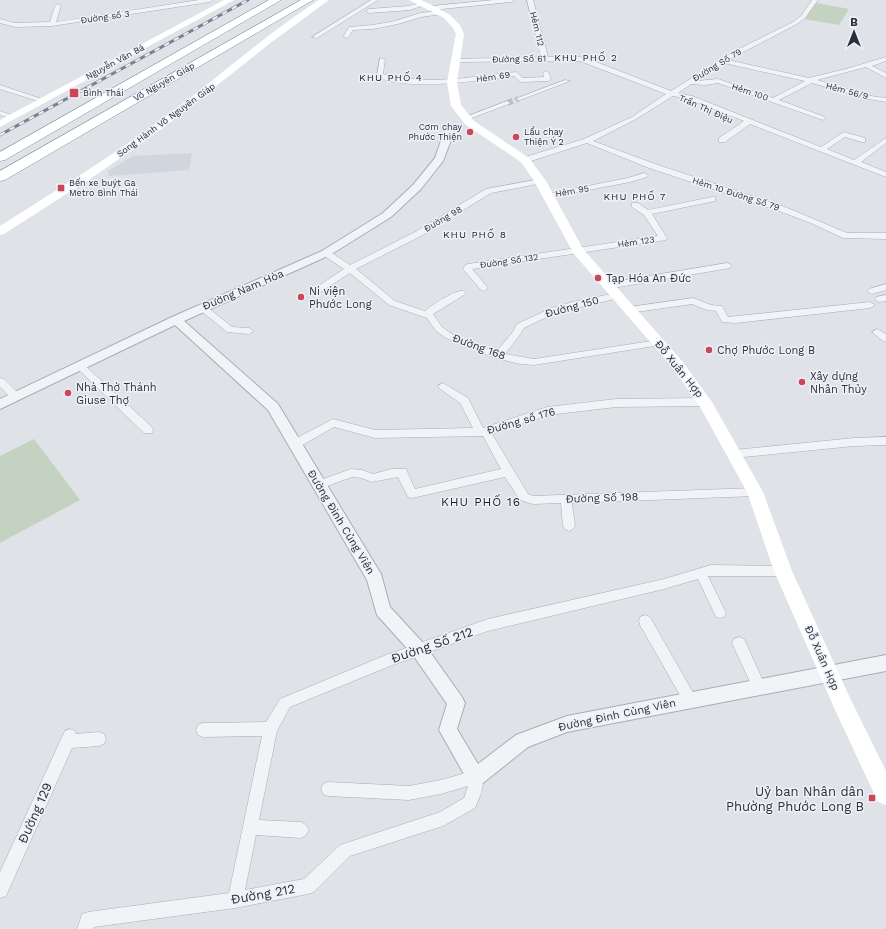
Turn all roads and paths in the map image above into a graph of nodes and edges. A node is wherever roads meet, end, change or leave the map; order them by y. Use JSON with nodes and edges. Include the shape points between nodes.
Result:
{"nodes":[{"id":1,"x":210,"y":0,"type":"edge"},
{"id":2,"x":230,"y":0,"type":"edge"},
{"id":3,"x":264,"y":0,"type":"edge"},
{"id":4,"x":276,"y":0,"type":"edge"},
{"id":5,"x":298,"y":0,"type":"edge"},
{"id":6,"x":308,"y":0,"type":"edge"},
{"id":7,"x":325,"y":0,"type":"edge"},
{"id":8,"x":375,"y":0,"type":"edge"},
{"id":9,"x":511,"y":0,"type":"edge"},
{"id":10,"x":530,"y":0,"type":"edge"},
{"id":11,"x":814,"y":0,"type":"edge"},
{"id":12,"x":184,"y":2,"type":"edge"},
{"id":13,"x":418,"y":2,"type":"edge"},
{"id":14,"x":58,"y":6,"type":"dead end"},
{"id":15,"x":432,"y":8,"type":"junction"},
{"id":16,"x":369,"y":11,"type":"dead end"},
{"id":17,"x":440,"y":12,"type":"junction"},
{"id":18,"x":0,"y":21,"type":"edge"},
{"id":19,"x":11,"y":24,"type":"junction"},
{"id":20,"x":52,"y":24,"type":"junction"},
{"id":21,"x":0,"y":27,"type":"edge"},
{"id":22,"x":315,"y":37,"type":"dead end"},
{"id":23,"x":346,"y":37,"type":"dead end"},
{"id":24,"x":382,"y":59,"type":"dead end"},
{"id":25,"x":545,"y":59,"type":"junction"},
{"id":26,"x":886,"y":59,"type":"edge"},
{"id":27,"x":454,"y":61,"type":"junction"},
{"id":28,"x":723,"y":62,"type":"junction"},
{"id":29,"x":877,"y":62,"type":"junction"},
{"id":30,"x":866,"y":65,"type":"junction"},
{"id":31,"x":886,"y":67,"type":"edge"},
{"id":32,"x":546,"y":73,"type":"dead end"},
{"id":33,"x":886,"y":76,"type":"edge"},
{"id":34,"x":567,"y":81,"type":"dead end"},
{"id":35,"x":810,"y":81,"type":"junction"},
{"id":36,"x":452,"y":82,"type":"junction"},
{"id":37,"x":688,"y":82,"type":"junction"},
{"id":38,"x":0,"y":87,"type":"edge"},
{"id":39,"x":672,"y":94,"type":"junction"},
{"id":40,"x":518,"y":99,"type":"tunnel mouth"},
{"id":41,"x":774,"y":100,"type":"junction"},
{"id":42,"x":886,"y":100,"type":"edge"},
{"id":43,"x":43,"y":101,"type":"junction"},
{"id":44,"x":507,"y":104,"type":"tunnel mouth"},
{"id":45,"x":0,"y":113,"type":"edge"},
{"id":46,"x":13,"y":117,"type":"junction"},
{"id":47,"x":466,"y":118,"type":"junction"},
{"id":48,"x":823,"y":118,"type":"dead end"},
{"id":49,"x":0,"y":124,"type":"edge"},
{"id":50,"x":746,"y":124,"type":"junction"},
{"id":51,"x":449,"y":132,"type":"dead end"},
{"id":52,"x":722,"y":140,"type":"dead end"},
{"id":53,"x":862,"y":140,"type":"dead end"},
{"id":54,"x":886,"y":140,"type":"edge"},
{"id":55,"x":587,"y":141,"type":"junction"},
{"id":56,"x":0,"y":149,"type":"edge"},
{"id":57,"x":821,"y":150,"type":"junction"},
{"id":58,"x":0,"y":157,"type":"edge"},
{"id":59,"x":525,"y":160,"type":"junction"},
{"id":60,"x":854,"y":163,"type":"junction"},
{"id":61,"x":0,"y":170,"type":"edge"},
{"id":62,"x":644,"y":174,"type":"dead end"},
{"id":63,"x":886,"y":176,"type":"edge"},
{"id":64,"x":0,"y":177,"type":"edge"},
{"id":65,"x":540,"y":181,"type":"junction"},
{"id":66,"x":886,"y":182,"type":"edge"},
{"id":67,"x":547,"y":196,"type":"junction"},
{"id":68,"x":712,"y":199,"type":"dead end"},
{"id":69,"x":634,"y":205,"type":"dead end"},
{"id":70,"x":647,"y":213,"type":"junction"},
{"id":71,"x":0,"y":231,"type":"edge"},
{"id":72,"x":886,"y":236,"type":"edge"},
{"id":73,"x":578,"y":251,"type":"junction"},
{"id":74,"x":326,"y":253,"type":"junction"},
{"id":75,"x":727,"y":266,"type":"dead end"},
{"id":76,"x":350,"y":269,"type":"junction"},
{"id":77,"x":886,"y":287,"type":"edge"},
{"id":78,"x":484,"y":288,"type":"dead end"},
{"id":79,"x":872,"y":290,"type":"dead end"},
{"id":80,"x":316,"y":291,"type":"dead end"},
{"id":81,"x":612,"y":291,"type":"junction"},
{"id":82,"x":461,"y":293,"type":"dead end"},
{"id":83,"x":870,"y":305,"type":"dead end"},
{"id":84,"x":203,"y":308,"type":"junction"},
{"id":85,"x":629,"y":310,"type":"junction"},
{"id":86,"x":426,"y":315,"type":"junction"},
{"id":87,"x":176,"y":320,"type":"junction"},
{"id":88,"x":249,"y":331,"type":"dead end"},
{"id":89,"x":877,"y":332,"type":"dead end"},
{"id":90,"x":886,"y":339,"type":"edge"},
{"id":91,"x":658,"y":343,"type":"junction"},
{"id":92,"x":498,"y":356,"type":"junction"},
{"id":93,"x":79,"y":365,"type":"junction"},
{"id":94,"x":0,"y":381,"type":"edge"},
{"id":95,"x":443,"y":386,"type":"dead end"},
{"id":96,"x":15,"y":396,"type":"junction"},
{"id":97,"x":705,"y":402,"type":"junction"},
{"id":98,"x":0,"y":404,"type":"edge"},
{"id":99,"x":148,"y":430,"type":"dead end"},
{"id":100,"x":483,"y":432,"type":"junction"},
{"id":101,"x":886,"y":441,"type":"edge"},
{"id":102,"x":295,"y":444,"type":"junction"},
{"id":103,"x":734,"y":454,"type":"junction"},
{"id":104,"x":508,"y":472,"type":"junction"},
{"id":105,"x":319,"y":486,"type":"junction"},
{"id":106,"x":755,"y":492,"type":"junction"},
{"id":107,"x":566,"y":499,"type":"junction"},
{"id":108,"x":569,"y":526,"type":"dead end"},
{"id":109,"x":783,"y":571,"type":"junction"},
{"id":110,"x":701,"y":573,"type":"junction"},
{"id":111,"x":720,"y":613,"type":"dead end"},
{"id":112,"x":645,"y":621,"type":"dead end"},
{"id":113,"x":739,"y":642,"type":"dead end"},
{"id":114,"x":419,"y":650,"type":"junction"},
{"id":115,"x":886,"y":663,"type":"edge"},
{"id":116,"x":829,"y":673,"type":"junction"},
{"id":117,"x":759,"y":687,"type":"junction"},
{"id":118,"x":690,"y":700,"type":"junction"},
{"id":119,"x":270,"y":729,"type":"junction"},
{"id":120,"x":203,"y":730,"type":"dead end"},
{"id":121,"x":100,"y":739,"type":"dead end"},
{"id":122,"x":476,"y":777,"type":"junction"},
{"id":123,"x":328,"y":789,"type":"dead end"},
{"id":124,"x":886,"y":794,"type":"edge"},
{"id":125,"x":251,"y":827,"type":"junction"},
{"id":126,"x":301,"y":830,"type":"dead end"},
{"id":127,"x":0,"y":890,"type":"edge"},
{"id":128,"x":235,"y":900,"type":"junction"},
{"id":129,"x":85,"y":929,"type":"edge"}],
"edges":[{"from":1,"to":12,"type":"street","name":"Đường số 3"},
{"from":2,"to":43,"type":"main road","name":"Nguyễn Văn Bá"},
{"from":3,"to":56,"type":"highway","name":"Võ Nguyên Giáp"},
{"from":4,"to":58,"type":"highway","name":"Võ Nguyên Giáp"},
{"from":5,"to":61,"type":"highway","name":"Võ Nguyên Giáp"},
{"from":6,"to":64,"type":"highway","name":"Võ Nguyên Giáp"},
{"from":7,"to":71,"type":"main road","name":"Song Hành Võ Nguyên Giáp","via":[[284,27],[180,112]]},
{"from":8,"to":22,"type":"street"},
{"from":9,"to":15,"type":"street"},
{"from":10,"to":25,"type":"street","name":"Hẻm 112"},
{"from":11,"to":28,"type":"street","name":"Đường Số 79","via":[[795,24],[737,52]]},
{"from":12,"to":20,"type":"street","name":"Đường số 3"},
{"from":13,"to":15,"type":"main road","name":"Đỗ Xuân Hợp"},
{"from":13,"to":16,"type":"street","via":[[410,8]]},
{"from":14,"to":20,"type":"street"},
{"from":15,"to":17,"type":"main road","name":"Đỗ Xuân Hợp"},
{"from":17,"to":23,"type":"street","via":[[396,23],[350,28]]},
{"from":17,"to":27,"type":"main road","name":"Đỗ Xuân Hợp","via":[[460,34]]},
{"from":18,"to":19,"type":"street","name":"Đường số 3"},
{"from":19,"to":20,"type":"street","name":"Đường số 3"},
{"from":19,"to":21,"type":"street"},
{"from":24,"to":36,"type":"street","via":[[379,73],[385,78],[416,82]]},
{"from":25,"to":27,"type":"street","name":"Đường Số 61"},
{"from":25,"to":39,"type":"street","name":"Đường Số 61","via":[[589,61]]},
{"from":26,"to":29,"type":"street"},
{"from":27,"to":36,"type":"main road","name":"Đỗ Xuân Hợp"},
{"from":28,"to":35,"type":"street","name":"Hẻm 56/9"},
{"from":28,"to":37,"type":"street","name":"Đường Số 79"},
{"from":29,"to":30,"type":"street"},
{"from":29,"to":31,"type":"street"},
{"from":30,"to":33,"type":"street"},
{"from":30,"to":35,"type":"street"},
{"from":32,"to":36,"type":"street","name":"Hẻm 69","via":[[549,78],[521,80],[516,74],[511,74]]},
{"from":34,"to":40,"type":"street"},
{"from":35,"to":41,"type":"street"},
{"from":35,"to":42,"type":"street","name":"Hẻm 56/9"},
{"from":36,"to":47,"type":"main road","name":"Đỗ Xuân Hợp","via":[[456,106]]},
{"from":37,"to":39,"type":"street","name":"Đường Số 79"},
{"from":37,"to":41,"type":"street","name":"Hẻm 100","via":[[718,81]]},
{"from":38,"to":43,"type":"street"},
{"from":39,"to":50,"type":"street","name":"Trần Thị Điệu"},
{"from":39,"to":55,"type":"street","name":"Đường Số 79","via":[[634,118]]},
{"from":41,"to":48,"type":"street","name":"Hẻm 100"},
{"from":43,"to":46,"type":"main road","name":"Nguyễn Văn Bá"},
{"from":44,"to":47,"type":"street"},
{"from":45,"to":46,"type":"street"},
{"from":46,"to":49,"type":"main road","name":"Nguyễn Văn Bá"},
{"from":47,"to":59,"type":"main road","name":"Đỗ Xuân Hợp","via":[[487,136]]},
{"from":50,"to":52,"type":"street"},
{"from":50,"to":57,"type":"street","name":"Trần Thị Điệu"},
{"from":50,"to":66,"type":"street","name":"Trần Thị Điệu"},
{"from":51,"to":74,"type":"street","name":"Đường Nam Hòa","via":[[440,159],[417,187],[387,215]]},
{"from":53,"to":57,"type":"street","via":[[844,134]]},
{"from":54,"to":60,"type":"street"},
{"from":55,"to":59,"type":"street","name":"Đường Số 79"},
{"from":55,"to":72,"type":"street","name":"Hẻm 10 Đường Số 79","via":[[652,166],[789,212],[846,236]]},
{"from":57,"to":60,"type":"street","name":"Trần Thị Điệu"},
{"from":59,"to":65,"type":"main road","name":"Đỗ Xuân Hợp"},
{"from":60,"to":63,"type":"street","name":"Trần Thị Điệu"},
{"from":62,"to":67,"type":"street","name":"Hẻm 95","via":[[630,180]]},
{"from":65,"to":67,"type":"main road","name":"Đỗ Xuân Hợp"},
{"from":65,"to":76,"type":"street","name":"Đường 98","via":[[489,191],[418,234]]},
{"from":67,"to":73,"type":"main road","name":"Đỗ Xuân Hợp"},
{"from":68,"to":70,"type":"street"},
{"from":69,"to":70,"type":"street","name":"Hẻm 123"},
{"from":70,"to":73,"type":"street","name":"Hẻm 123","via":[[663,238]]},
{"from":73,"to":78,"type":"street","name":"Đường Số 132","via":[[468,267],[466,269]]},
{"from":73,"to":81,"type":"main road","name":"Đỗ Xuân Hợp"},
{"from":74,"to":76,"type":"street","name":"Đường 168"},
{"from":74,"to":84,"type":"street","name":"Đường Nam Hòa"},
{"from":75,"to":81,"type":"street","name":"Đường 150"},
{"from":76,"to":80,"type":"street","name":"Đường 98"},
{"from":76,"to":86,"type":"street","name":"Đường 168","via":[[392,303]]},
{"from":77,"to":79,"type":"street"},
{"from":81,"to":85,"type":"main road","name":"Đỗ Xuân Hợp"},
{"from":81,"to":92,"type":"street","name":"Đường 150","via":[[552,311],[520,326]]},
{"from":82,"to":86,"type":"street"},
{"from":83,"to":85,"type":"street","via":[[736,320],[725,320],[719,308],[710,308],[692,301]]},
{"from":84,"to":87,"type":"street","name":"Đường Nam Hòa"},
{"from":84,"to":88,"type":"street","via":[[230,330]]},
{"from":85,"to":91,"type":"main road","name":"Đỗ Xuân Hợp"},
{"from":86,"to":92,"type":"street","name":"Đường 168","via":[[449,336]]},
{"from":87,"to":93,"type":"street","name":"Đường Nam Hòa"},
{"from":87,"to":102,"type":"street","name":"Đường Đinh Củng Viên","via":[[269,403]]},
{"from":89,"to":90,"type":"street"},
{"from":91,"to":92,"type":"street","name":"Đường 168","via":[[534,362]]},
{"from":91,"to":97,"type":"main road","name":"Đỗ Xuân Hợp"},
{"from":93,"to":96,"type":"street","name":"Đường Nam Hòa"},
{"from":93,"to":99,"type":"street"},
{"from":94,"to":96,"type":"street"},
{"from":95,"to":100,"type":"street","name":"Đường Số 198","via":[[464,401]]},
{"from":96,"to":98,"type":"street","name":"Đường Nam Hòa"},
{"from":97,"to":100,"type":"street","name":"Đường số 176","via":[[616,403],[547,411]]},
{"from":97,"to":103,"type":"main road","name":"Đỗ Xuân Hợp"},
{"from":100,"to":102,"type":"street","name":"Đường số 176","via":[[375,434],[333,423]]},
{"from":100,"to":104,"type":"street","name":"Đường Số 198"},
{"from":101,"to":103,"type":"street"},
{"from":102,"to":105,"type":"street","name":"Đường Đinh Củng Viên"},
{"from":103,"to":106,"type":"main road","name":"Đỗ Xuân Hợp"},
{"from":104,"to":105,"type":"street","via":[[412,494],[402,472],[372,478],[351,473]]},
{"from":104,"to":107,"type":"street","name":"Đường Số 198","via":[[524,497],[533,500]]},
{"from":105,"to":114,"type":"street","name":"Đường Đinh Củng Viên","via":[[375,579],[382,610]]},
{"from":106,"to":107,"type":"street","name":"Đường Số 198"},
{"from":106,"to":109,"type":"main road","name":"Đỗ Xuân Hợp"},
{"from":107,"to":108,"type":"street"},
{"from":109,"to":110,"type":"street","name":"Đường Số 212","via":[[711,570]]},
{"from":109,"to":116,"type":"main road","name":"Đỗ Xuân Hợp"},
{"from":110,"to":111,"type":"street"},
{"from":110,"to":114,"type":"street","name":"Đường Số 212","via":[[488,625]]},
{"from":112,"to":118,"type":"street"},
{"from":113,"to":117,"type":"street"},
{"from":114,"to":119,"type":"street","name":"Đường Số 212","via":[[285,703]]},
{"from":114,"to":122,"type":"street","name":"Đường Đinh Củng Viên","via":[[456,703],[448,730]]},
{"from":115,"to":116,"type":"street","name":"Đường Đinh Củng Viên"},
{"from":116,"to":117,"type":"street","name":"Đường Đinh Củng Viên"},
{"from":116,"to":124,"type":"main road","name":"Đỗ Xuân Hợp"},
{"from":117,"to":118,"type":"street","name":"Đường Đinh Củng Viên"},
{"from":118,"to":122,"type":"street","name":"Đường Đinh Củng Viên","via":[[567,724],[522,741]]},
{"from":119,"to":120,"type":"street"},
{"from":119,"to":125,"type":"street","name":"Đường Số 212"},
{"from":121,"to":127,"type":"street","name":"Đường 129","via":[[68,739]]},
{"from":122,"to":123,"type":"street","via":[[409,793]]},
{"from":122,"to":128,"type":"street","name":"Đường 212","via":[[470,803],[443,818],[345,850],[308,886]]},
{"from":125,"to":126,"type":"street"},
{"from":125,"to":128,"type":"street","name":"Đường Số 212"},
{"from":128,"to":129,"type":"street","name":"Đường 212","via":[[88,920]]}]}
